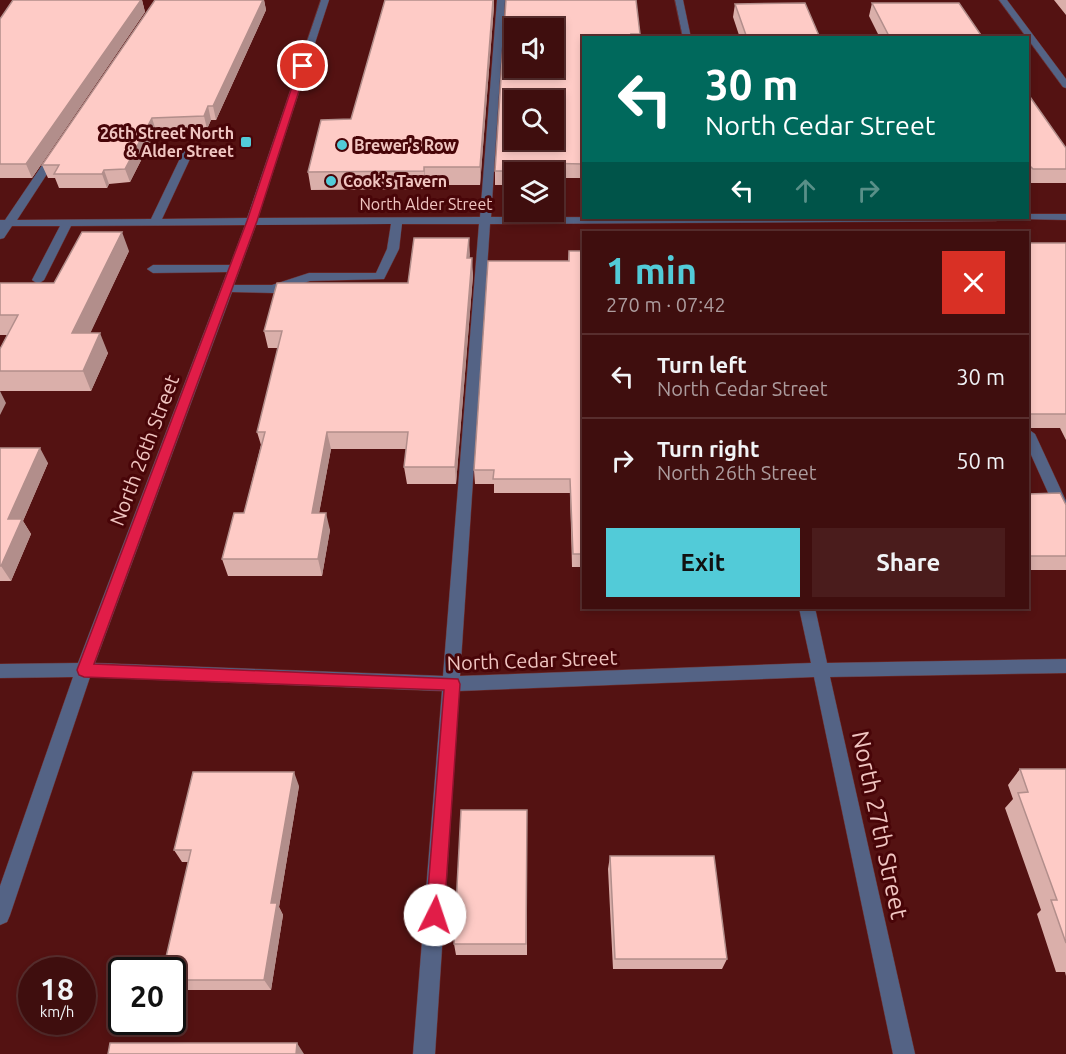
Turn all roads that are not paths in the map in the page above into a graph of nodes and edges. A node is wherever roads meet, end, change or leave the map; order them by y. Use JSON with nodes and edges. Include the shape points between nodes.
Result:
{"nodes":[{"id":1,"x":325,"y":0,"type":"edge"},
{"id":2,"x":501,"y":0,"type":"edge"},
{"id":3,"x":679,"y":0,"type":"edge"},
{"id":4,"x":1003,"y":0,"type":"edge"},
{"id":5,"x":687,"y":36,"type":"edge"},
{"id":6,"x":1066,"y":85,"type":"edge"},
{"id":7,"x":61,"y":146,"type":"edge"},
{"id":8,"x":190,"y":148,"type":"dead end"},
{"id":9,"x":1029,"y":217,"type":"edge"},
{"id":10,"x":1066,"y":217,"type":"edge"},
{"id":11,"x":605,"y":219,"type":"edge"},
{"id":12,"x":486,"y":220,"type":"junction"},
{"id":13,"x":252,"y":221,"type":"junction"},
{"id":14,"x":398,"y":221,"type":"junction"},
{"id":15,"x":155,"y":222,"type":"junction"},
{"id":16,"x":4,"y":223,"type":"edge"},
{"id":17,"x":67,"y":223,"type":"junction"},
{"id":18,"x":0,"y":236,"type":"edge"},
{"id":19,"x":234,"y":268,"type":"junction"},
{"id":20,"x":153,"y":269,"type":"dead end"},
{"id":21,"x":38,"y":280,"type":"edge"},
{"id":22,"x":227,"y":288,"type":"junction"},
{"id":23,"x":1029,"y":436,"type":"edge"},
{"id":24,"x":1066,"y":517,"type":"edge"},
{"id":25,"x":807,"y":609,"type":"edge"},
{"id":26,"x":1066,"y":666,"type":"edge"},
{"id":27,"x":84,"y":670,"type":"junction"},
{"id":28,"x":820,"y":670,"type":"junction"},
{"id":29,"x":0,"y":671,"type":"edge"},
{"id":30,"x":453,"y":684,"type":"junction"},
{"id":31,"x":0,"y":915,"type":"edge"},
{"id":32,"x":424,"y":1054,"type":"edge"},
{"id":33,"x":904,"y":1054,"type":"edge"}],
"edges":[{"from":1,"to":13,"type":"street","name":"North 26th Street"},
{"from":2,"to":12,"type":"street"},
{"from":3,"to":5,"type":"street"},
{"from":4,"to":6,"type":"street"},
{"from":7,"to":16,"type":"street"},
{"from":8,"to":15,"type":"street"},
{"from":9,"to":10,"type":"street"},
{"from":11,"to":12,"type":"street","name":"North Alder Street"},
{"from":12,"to":14,"type":"street","name":"North Alder Street"},
{"from":12,"to":30,"type":"street"},
{"from":13,"to":14,"type":"street","name":"North Alder Street"},
{"from":13,"to":15,"type":"street","name":"North Alder Street"},
{"from":13,"to":19,"type":"street","name":"North 26th Street"},
{"from":14,"to":22,"type":"street","via":[[393,249],[380,277],[309,277],[273,289]]},
{"from":15,"to":17,"type":"street","name":"North Alder Street"},
{"from":16,"to":17,"type":"street","name":"North Alder Street"},
{"from":16,"to":18,"type":"street"},
{"from":17,"to":21,"type":"street"},
{"from":19,"to":20,"type":"street"},
{"from":19,"to":22,"type":"street","name":"North 26th Street"},
{"from":22,"to":27,"type":"street","name":"North 26th Street"},
{"from":23,"to":24,"type":"street"},
{"from":25,"to":28,"type":"street","name":"North 27th Street"},
{"from":26,"to":28,"type":"street","name":"North Cedar Street"},
{"from":27,"to":29,"type":"street","name":"North Cedar Street"},
{"from":27,"to":30,"type":"street","name":"North Cedar Street"},
{"from":27,"to":31,"type":"street","name":"North 26th Street"},
{"from":28,"to":30,"type":"street","name":"North Cedar Street"},
{"from":28,"to":33,"type":"street","name":"North 27th Street"},
{"from":30,"to":32,"type":"street"}]}
